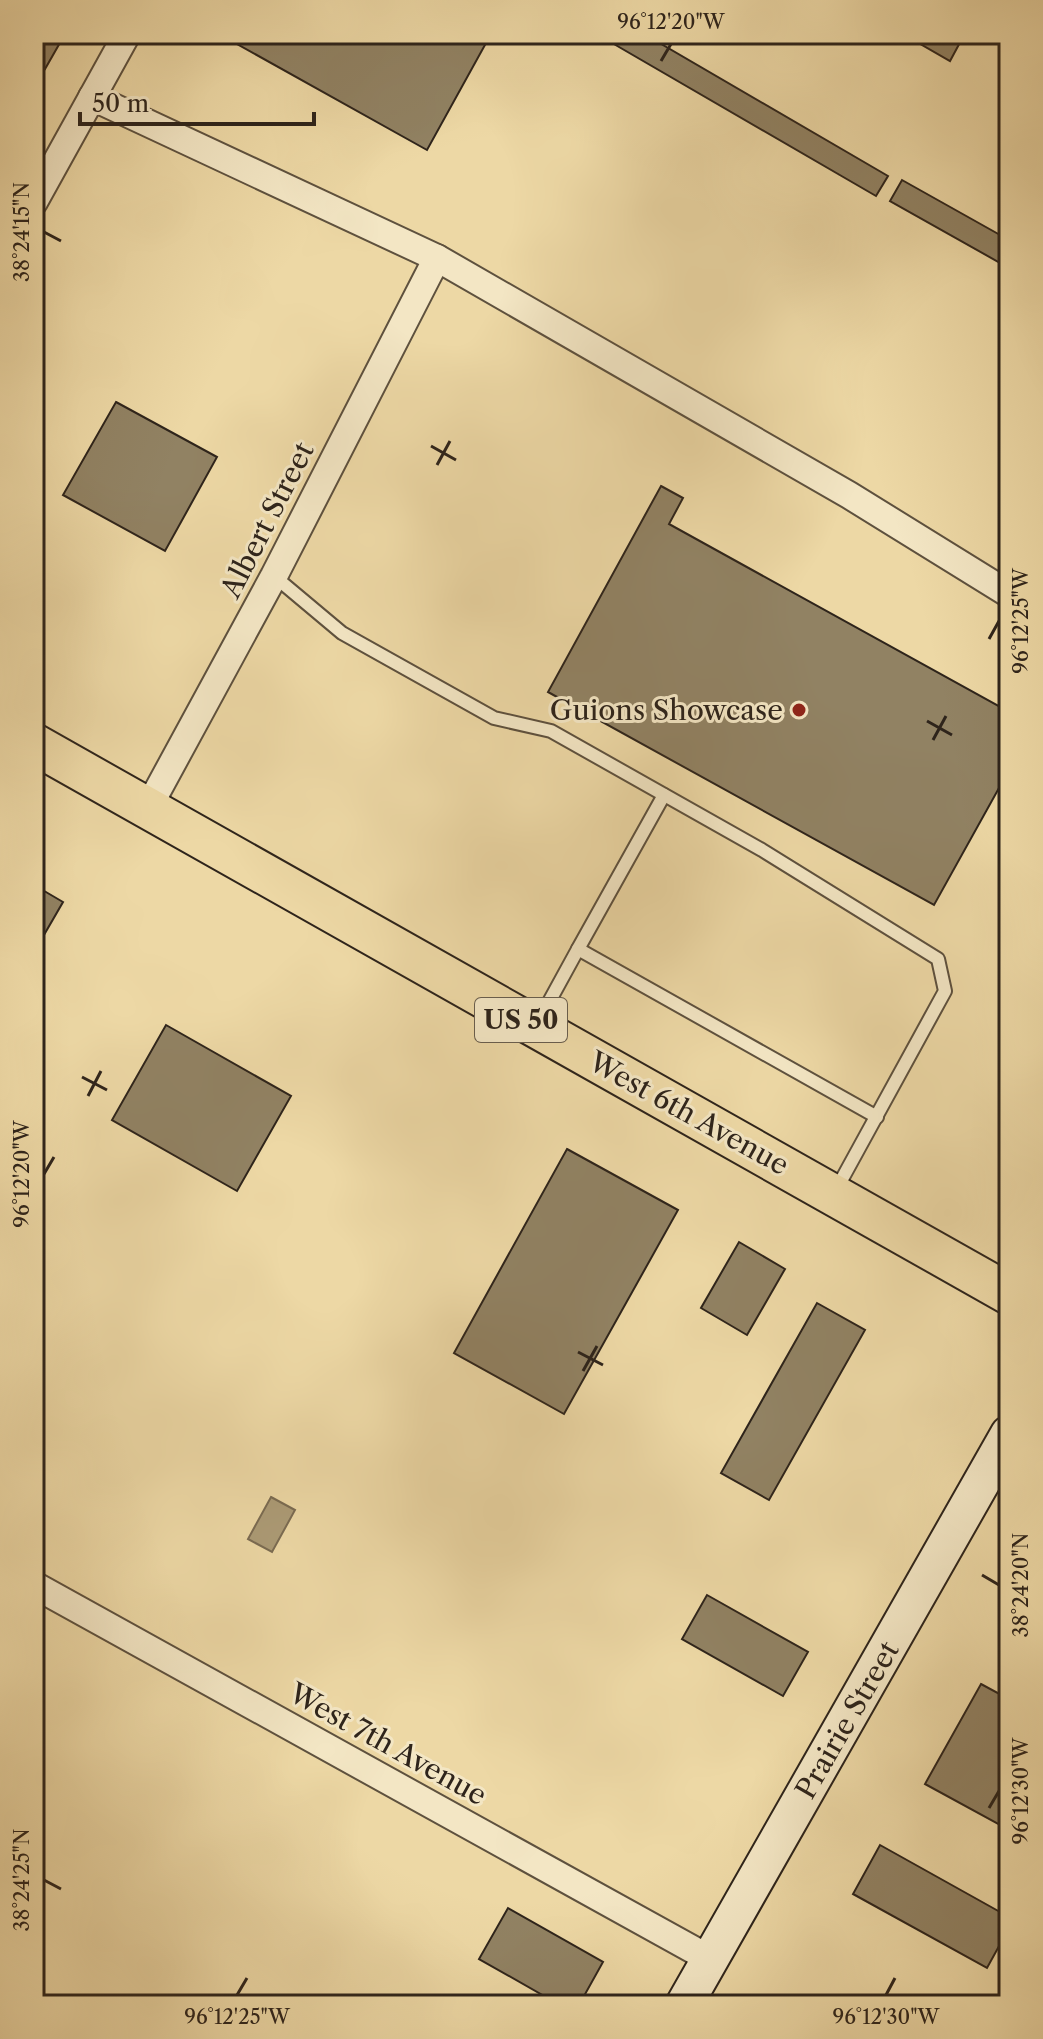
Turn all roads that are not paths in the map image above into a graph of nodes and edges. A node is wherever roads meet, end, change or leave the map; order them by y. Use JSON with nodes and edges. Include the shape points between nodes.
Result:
{"nodes":[{"id":1,"x":127,"y":34,"type":"edge"},
{"id":2,"x":92,"y":97,"type":"junction"},
{"id":3,"x":34,"y":202,"type":"edge"},
{"id":4,"x":437,"y":258,"type":"junction"},
{"id":5,"x":274,"y":576,"type":"junction"},
{"id":6,"x":1009,"y":594,"type":"edge"},
{"id":7,"x":34,"y":744,"type":"edge"},
{"id":8,"x":664,"y":795,"type":"junction"},
{"id":9,"x":148,"y":808,"type":"junction"},
{"id":10,"x":578,"y":949,"type":"junction"},
{"id":11,"x":534,"y":1028,"type":"junction"},
{"id":12,"x":877,"y":1117,"type":"junction"},
{"id":13,"x":835,"y":1193,"type":"junction"},
{"id":14,"x":1009,"y":1294,"type":"edge"},
{"id":15,"x":1009,"y":1434,"type":"edge"},
{"id":16,"x":34,"y":1585,"type":"edge"},
{"id":17,"x":710,"y":1959,"type":"junction"},
{"id":18,"x":684,"y":2005,"type":"edge"}],
"edges":[{"from":1,"to":2,"type":"street"},
{"from":2,"to":3,"type":"street"},
{"from":2,"to":4,"type":"street"},
{"from":4,"to":5,"type":"street","name":"Albert Street"},
{"from":4,"to":6,"type":"street","via":[[849,495]]},
{"from":5,"to":8,"type":"lane","via":[[342,633],[494,718],[551,731]]},
{"from":5,"to":9,"type":"street","name":"Albert Street"},
{"from":7,"to":9,"type":"main road","name":"West 6th Avenue","number":"US 50"},
{"from":8,"to":10,"type":"lane"},
{"from":8,"to":12,"type":"lane","via":[[938,959],[945,991]]},
{"from":9,"to":11,"type":"main road","name":"West 6th Avenue","number":"US 50"},
{"from":10,"to":11,"type":"lane"},
{"from":10,"to":12,"type":"lane"},
{"from":11,"to":13,"type":"main road","name":"West 6th Avenue","number":"US 50"},
{"from":12,"to":13,"type":"lane"},
{"from":13,"to":14,"type":"main road","name":"West 6th Avenue","number":"US 50"},
{"from":15,"to":17,"type":"street","name":"Prairie Street"},
{"from":16,"to":17,"type":"street","name":"West 7th Avenue"},
{"from":17,"to":18,"type":"street","name":"Prairie Street"}]}
